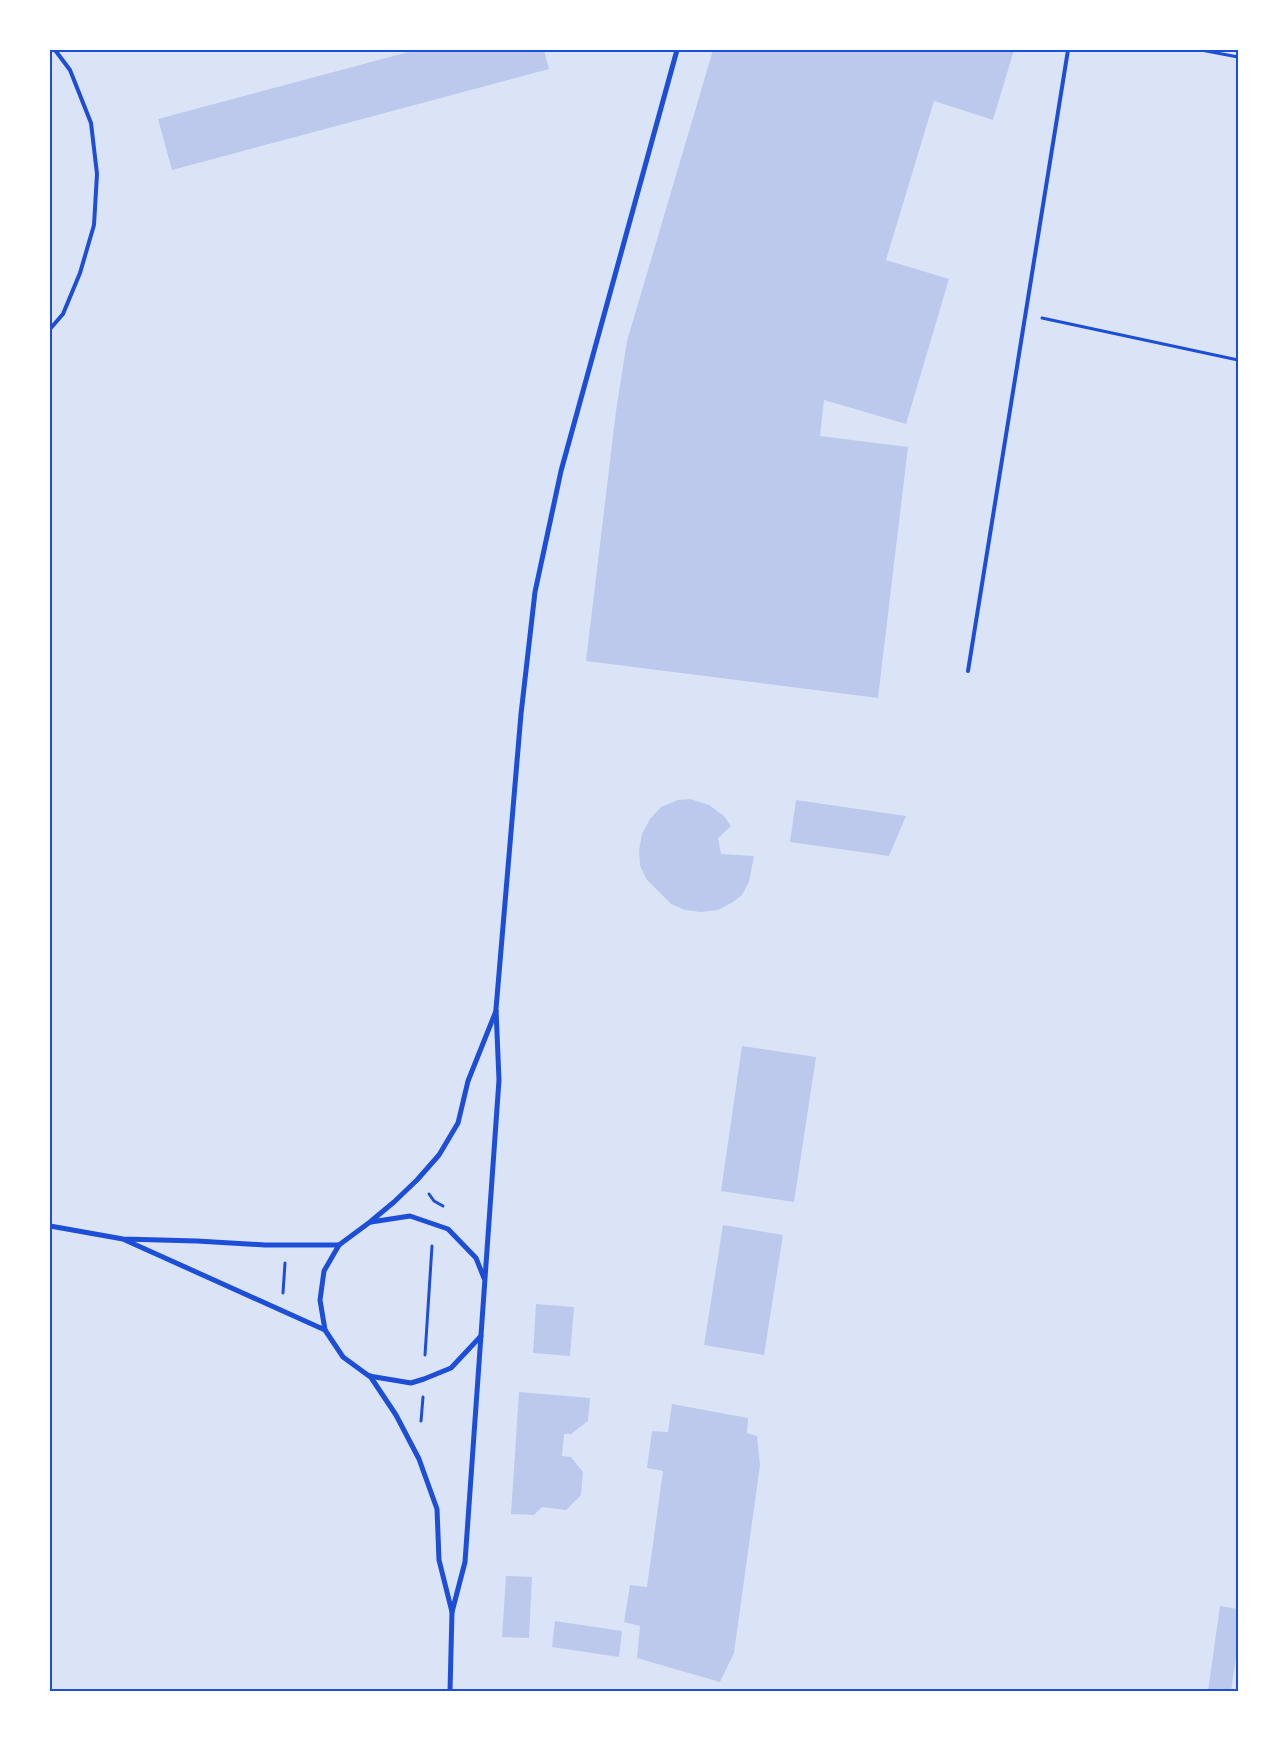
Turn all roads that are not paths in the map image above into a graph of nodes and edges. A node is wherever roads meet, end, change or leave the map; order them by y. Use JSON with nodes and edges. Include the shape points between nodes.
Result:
{"nodes":[{"id":1,"x":55,"y":50,"type":"edge"},
{"id":2,"x":677,"y":50,"type":"edge"},
{"id":3,"x":1068,"y":50,"type":"edge"},
{"id":4,"x":50,"y":329,"type":"edge"},
{"id":5,"x":968,"y":671,"type":"dead end"},
{"id":6,"x":496,"y":1008,"type":"junction"},
{"id":7,"x":370,"y":1222,"type":"junction"},
{"id":8,"x":50,"y":1226,"type":"edge"},
{"id":9,"x":122,"y":1239,"type":"junction"},
{"id":10,"x":339,"y":1245,"type":"junction"},
{"id":11,"x":485,"y":1281,"type":"junction"},
{"id":12,"x":326,"y":1330,"type":"junction"},
{"id":13,"x":481,"y":1336,"type":"junction"},
{"id":14,"x":369,"y":1376,"type":"junction"},
{"id":15,"x":452,"y":1612,"type":"junction"},
{"id":16,"x":450,"y":1691,"type":"edge"}],
"edges":[{"from":1,"to":4,"type":"lane","via":[[70,70],[91,123],[97,174],[94,225],[80,273],[63,314]]},
{"from":2,"to":6,"type":"street","via":[[561,471],[535,592],[521,714]]},
{"from":3,"to":5,"type":"lane"},
{"from":6,"to":7,"type":"street","via":[[468,1081],[458,1123],[439,1156]]},
{"from":6,"to":11,"type":"street","via":[[500,1080]]},
{"from":7,"to":10,"type":"street"},
{"from":7,"to":11,"type":"street","via":[[410,1216],[448,1229],[476,1258]]},
{"from":8,"to":9,"type":"street"},
{"from":9,"to":10,"type":"street"},
{"from":9,"to":12,"type":"street"},
{"from":10,"to":12,"type":"street","via":[[324,1271],[320,1300]]},
{"from":11,"to":13,"type":"street"},
{"from":12,"to":14,"type":"street","via":[[343,1357]]},
{"from":13,"to":14,"type":"street","via":[[451,1368],[424,1379],[411,1383]]},
{"from":13,"to":15,"type":"street","via":[[465,1562]]},
{"from":14,"to":15,"type":"street","via":[[419,1458],[437,1509],[439,1560]]},
{"from":15,"to":16,"type":"street"}]}
